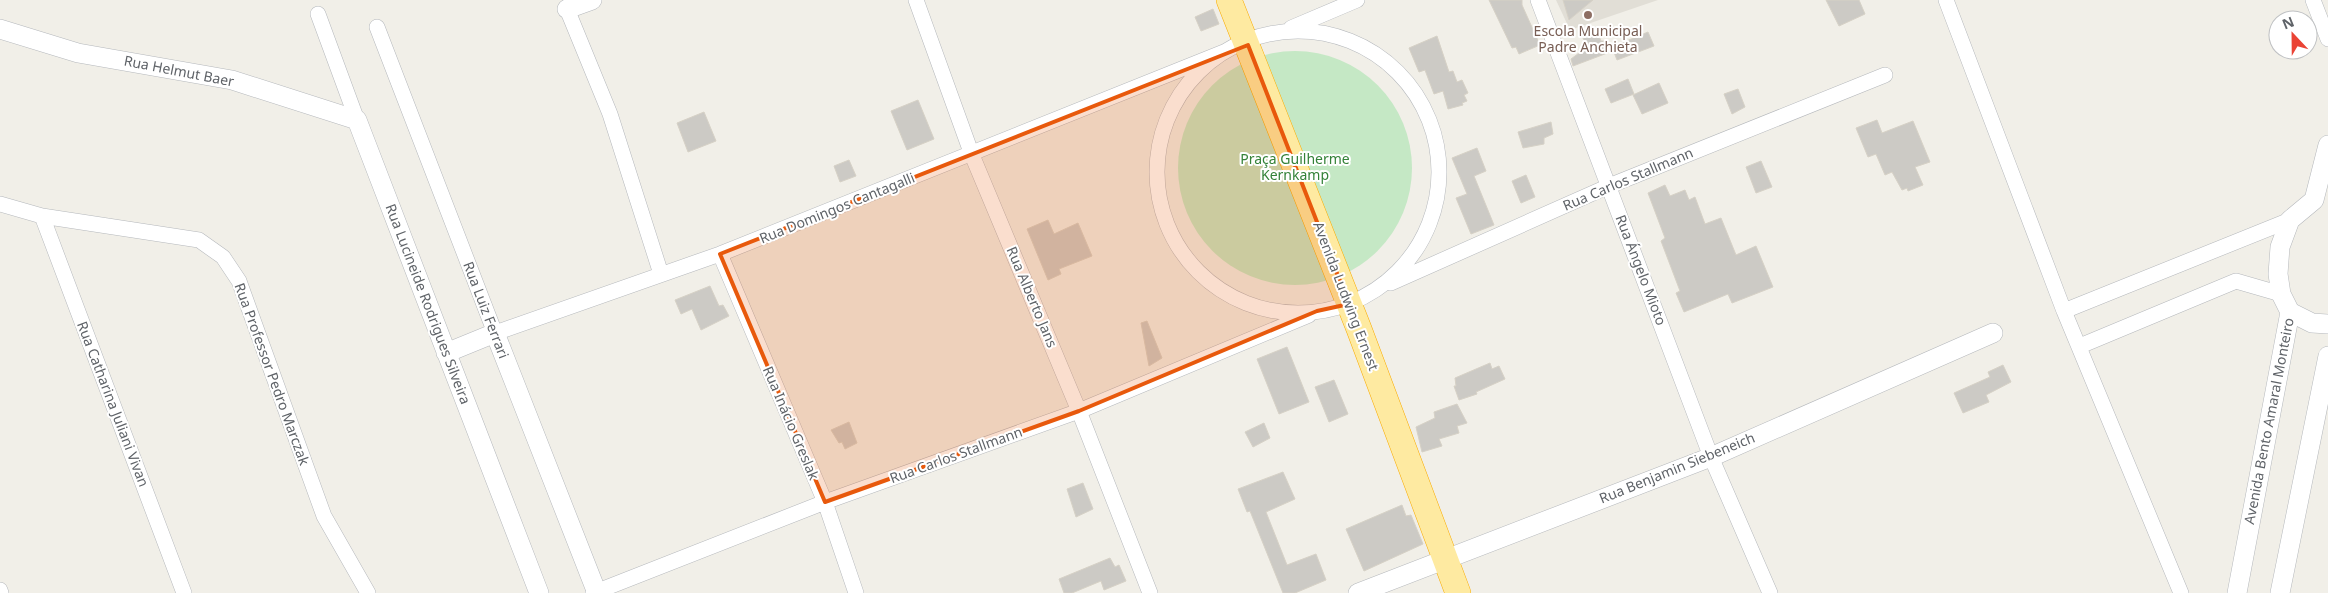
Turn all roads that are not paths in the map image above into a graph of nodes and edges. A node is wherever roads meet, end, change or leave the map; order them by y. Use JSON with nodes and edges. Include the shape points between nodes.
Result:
{"nodes":[{"id":1,"x":592,"y":0,"type":"edge"},
{"id":2,"x":916,"y":0,"type":"edge"},
{"id":3,"x":1229,"y":0,"type":"edge"},
{"id":4,"x":1357,"y":0,"type":"edge"},
{"id":5,"x":1538,"y":0,"type":"edge"},
{"id":6,"x":1946,"y":0,"type":"edge"},
{"id":7,"x":2313,"y":0,"type":"edge"},
{"id":8,"x":568,"y":9,"type":"joint"},
{"id":9,"x":318,"y":14,"type":"dead end"},
{"id":10,"x":377,"y":27,"type":"dead end"},
{"id":11,"x":0,"y":29,"type":"edge"},
{"id":12,"x":1286,"y":30,"type":"junction"},
{"id":13,"x":2328,"y":39,"type":"edge"},
{"id":14,"x":1248,"y":45,"type":"junction"},
{"id":15,"x":1224,"y":52,"type":"junction"},
{"id":16,"x":1884,"y":75,"type":"dead end"},
{"id":17,"x":357,"y":120,"type":"junction"},
{"id":18,"x":2328,"y":145,"type":"edge"},
{"id":19,"x":972,"y":155,"type":"junction"},
{"id":20,"x":1610,"y":186,"type":"junction"},
{"id":21,"x":2321,"y":198,"type":"edge"},
{"id":22,"x":0,"y":204,"type":"edge"},
{"id":23,"x":42,"y":216,"type":"junction"},
{"id":24,"x":2290,"y":220,"type":"junction"},
{"id":25,"x":720,"y":254,"type":"junction"},
{"id":26,"x":661,"y":274,"type":"junction"},
{"id":27,"x":1373,"y":290,"type":"junction"},
{"id":28,"x":2281,"y":294,"type":"junction"},
{"id":29,"x":1349,"y":304,"type":"junction"},
{"id":30,"x":1317,"y":311,"type":"junction"},
{"id":31,"x":2064,"y":311,"type":"junction"},
{"id":32,"x":2290,"y":312,"type":"junction"},
{"id":33,"x":2328,"y":324,"type":"edge"},
{"id":34,"x":495,"y":333,"type":"junction"},
{"id":35,"x":1992,"y":333,"type":"dead end"},
{"id":36,"x":2080,"y":346,"type":"junction"},
{"id":37,"x":446,"y":352,"type":"junction"},
{"id":38,"x":2328,"y":356,"type":"edge"},
{"id":39,"x":2325,"y":386,"type":"edge"},
{"id":40,"x":1079,"y":411,"type":"junction"},
{"id":41,"x":1711,"y":457,"type":"junction"},
{"id":42,"x":825,"y":502,"type":"junction"},
{"id":43,"x":1445,"y":558,"type":"junction"},
{"id":44,"x":1451,"y":591,"type":"edge"},
{"id":45,"x":596,"y":592,"type":"edge"},
{"id":46,"x":184,"y":593,"type":"edge"},
{"id":47,"x":368,"y":593,"type":"edge"},
{"id":48,"x":539,"y":593,"type":"edge"},
{"id":49,"x":856,"y":593,"type":"edge"},
{"id":50,"x":1150,"y":593,"type":"edge"},
{"id":51,"x":1358,"y":593,"type":"edge"},
{"id":52,"x":1770,"y":593,"type":"edge"},
{"id":53,"x":2181,"y":593,"type":"edge"},
{"id":54,"x":2237,"y":593,"type":"edge"},
{"id":55,"x":2280,"y":593,"type":"edge"}],
"edges":[{"from":1,"to":8,"type":"street"},
{"from":2,"to":19,"type":"street","name":"Rua Alberto Jans"},
{"from":3,"to":14,"type":"highway","name":"Avenida Ludwing Ernest"},
{"from":4,"to":12,"type":"street"},
{"from":5,"to":20,"type":"street","name":"Rua Ángelo Mioto"},
{"from":6,"to":31,"type":"street"},
{"from":7,"to":13,"type":"street"},
{"from":8,"to":26,"type":"street","via":[[610,114]]},
{"from":9,"to":17,"type":"street","name":"Rua Lucineide Rodrigues Silveira"},
{"from":10,"to":34,"type":"street","name":"Rua Luiz Ferrari"},
{"from":11,"to":17,"type":"street","name":"Rua Helmut Baer","via":[[78,52],[232,80]]},
{"from":12,"to":14,"type":"street"},
{"from":12,"to":27,"type":"street","via":[[1328,33],[1354,41],[1378,54],[1413,89],[1433,129],[1438,149],[1438,191],[1434,211],[1415,250],[1393,276]]},
{"from":14,"to":15,"type":"street"},
{"from":14,"to":29,"type":"highway","name":"Avenida Ludwing Ernest"},
{"from":15,"to":19,"type":"street","name":"Rua Domingos Cantagalli"},
{"from":15,"to":30,"type":"street","via":[[1202,67],[1185,86],[1167,116],[1158,147],[1156,181],[1160,208],[1170,234],[1188,262],[1209,282],[1235,299],[1264,309],[1294,313]]},
{"from":16,"to":20,"type":"street","name":"Rua Carlos Stallmann"},
{"from":17,"to":37,"type":"street","name":"Rua Lucineide Rodrigues Silveira"},
{"from":18,"to":21,"type":"street","name":"Avenida Bento Amaral Monteiro"},
{"from":19,"to":25,"type":"street","name":"Rua Domingos Cantagalli"},
{"from":19,"to":40,"type":"street","name":"Rua Alberto Jans"},
{"from":20,"to":27,"type":"street","name":"Rua Carlos Stallmann"},
{"from":20,"to":41,"type":"street","name":"Rua Ángelo Mioto"},
{"from":21,"to":24,"type":"street","name":"Avenida Bento Amaral Monteiro"},
{"from":22,"to":23,"type":"street","name":"Rua Professor Pedro Marczak"},
{"from":23,"to":46,"type":"street","name":"Rua Catharina Juliani Vivan"},
{"from":23,"to":47,"type":"street","name":"Rua Professor Pedro Marczak","via":[[199,240],[223,257],[239,281],[324,516]]},
{"from":24,"to":28,"type":"street","name":"Avenida Bento Amaral Monteiro","via":[[2280,247],[2278,274]]},
{"from":24,"to":31,"type":"street"},
{"from":25,"to":26,"type":"street","name":"Rua Domingos Cantagalli"},
{"from":25,"to":42,"type":"street","name":"Rua Inácio Greslak"},
{"from":26,"to":34,"type":"street","name":"Rua Domingos Cantagalli"},
{"from":27,"to":29,"type":"street"},
{"from":28,"to":32,"type":"street","name":"Avenida Bento Amaral Monteiro"},
{"from":28,"to":36,"type":"street","via":[[2236,281]]},
{"from":29,"to":30,"type":"street"},
{"from":29,"to":43,"type":"highway","name":"Avenida Ludwing Ernest"},
{"from":30,"to":40,"type":"street","name":"Rua Carlos Stallmann"},
{"from":31,"to":36,"type":"street"},
{"from":32,"to":33,"type":"street","via":[[2312,323]]},
{"from":32,"to":54,"type":"street","name":"Avenida Bento Amaral Monteiro"},
{"from":34,"to":37,"type":"street","name":"Rua Domingos Cantagalli"},
{"from":34,"to":45,"type":"street","name":"Rua Luiz Ferrari"},
{"from":35,"to":41,"type":"street","name":"Rua Benjamin Siebeneich"},
{"from":36,"to":53,"type":"street"},
{"from":37,"to":48,"type":"street","name":"Rua Lucineide Rodrigues Silveira"},
{"from":38,"to":39,"type":"street"},
{"from":39,"to":55,"type":"street"},
{"from":40,"to":42,"type":"street","name":"Rua Carlos Stallmann"},
{"from":40,"to":50,"type":"street","name":"Rua Alberto Jans"},
{"from":41,"to":43,"type":"street","name":"Rua Benjamin Siebeneich"},
{"from":41,"to":52,"type":"street","name":"Rua Ángelo Mioto"},
{"from":42,"to":45,"type":"street","name":"Rua Carlos Stallmann"},
{"from":42,"to":49,"type":"street","name":"Rua Inácio Greslak"},
{"from":43,"to":44,"type":"highway","name":"Avenida Ludwing Ernest"},
{"from":43,"to":51,"type":"street","name":"Rua Benjamin Siebeneich"}]}
